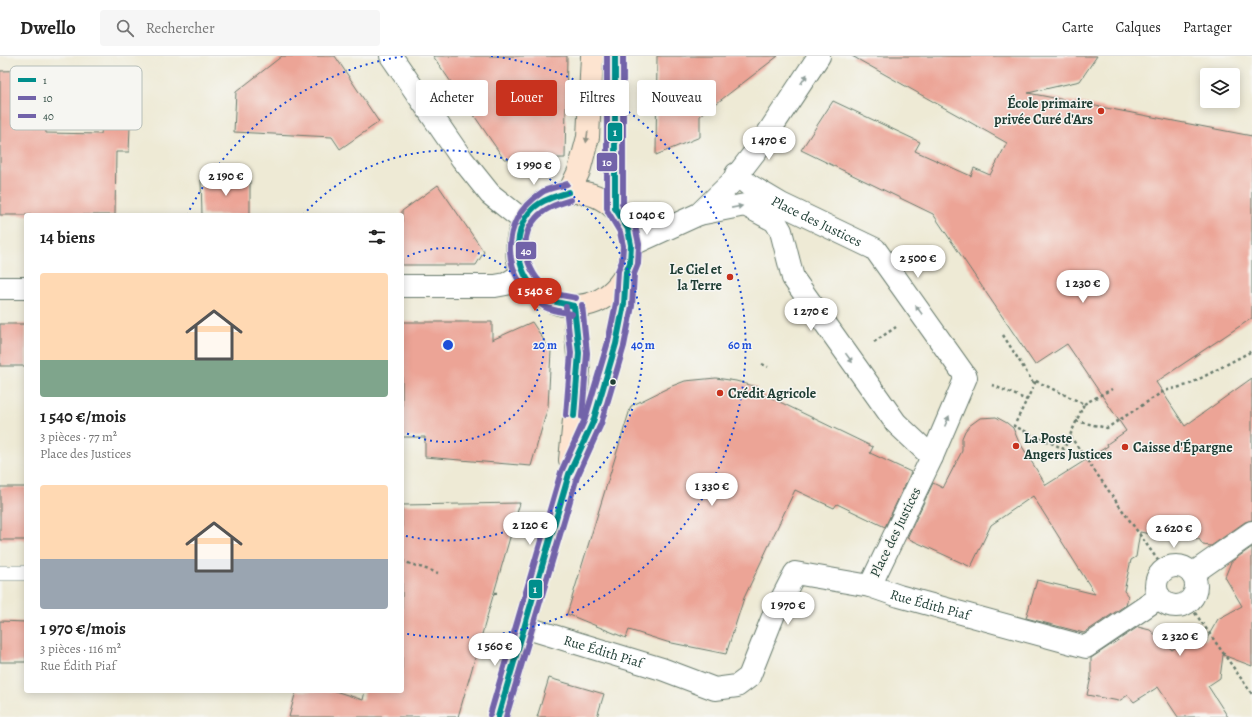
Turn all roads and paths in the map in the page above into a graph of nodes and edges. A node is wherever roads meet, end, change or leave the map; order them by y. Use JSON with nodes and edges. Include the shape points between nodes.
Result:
{"nodes":[{"id":1,"x":391,"y":56,"type":"edge"},
{"id":2,"x":592,"y":56,"type":"edge"},
{"id":3,"x":615,"y":56,"type":"edge"},
{"id":4,"x":819,"y":56,"type":"edge"},
{"id":5,"x":736,"y":174,"type":"junction"},
{"id":6,"x":569,"y":192,"type":"junction"},
{"id":7,"x":615,"y":208,"type":"junction"},
{"id":8,"x":699,"y":214,"type":"junction"},
{"id":9,"x":524,"y":220,"type":"junction"},
{"id":10,"x":631,"y":244,"type":"junction"},
{"id":11,"x":626,"y":272,"type":"junction"},
{"id":12,"x":522,"y":274,"type":"junction"},
{"id":13,"x":404,"y":286,"type":"edge"},
{"id":14,"x":0,"y":288,"type":"edge"},
{"id":15,"x":24,"y":288,"type":"edge"},
{"id":16,"x":574,"y":306,"type":"junction"},
{"id":17,"x":901,"y":324,"type":"dead end"},
{"id":18,"x":1003,"y":335,"type":"dead end"},
{"id":19,"x":870,"y":345,"type":"dead end"},
{"id":20,"x":1252,"y":351,"type":"edge"},
{"id":21,"x":762,"y":364,"type":"dead end"},
{"id":22,"x":768,"y":367,"type":"dead end"},
{"id":23,"x":991,"y":384,"type":"dead end"},
{"id":24,"x":1034,"y":384,"type":"junction"},
{"id":25,"x":1112,"y":389,"type":"dead end"},
{"id":26,"x":1027,"y":400,"type":"junction"},
{"id":27,"x":1084,"y":404,"type":"junction"},
{"id":28,"x":1076,"y":421,"type":"junction"},
{"id":29,"x":1070,"y":436,"type":"junction"},
{"id":30,"x":932,"y":457,"type":"junction"},
{"id":31,"x":569,"y":474,"type":"junction"},
{"id":32,"x":1252,"y":532,"type":"edge"},
{"id":33,"x":404,"y":563,"type":"edge"},
{"id":34,"x":1165,"y":569,"type":"junction"},
{"id":35,"x":0,"y":573,"type":"edge"},
{"id":36,"x":24,"y":573,"type":"edge"},
{"id":37,"x":438,"y":573,"type":"dead end"},
{"id":38,"x":1192,"y":574,"type":"junction"},
{"id":39,"x":870,"y":586,"type":"junction"},
{"id":40,"x":494,"y":592,"type":"dead end"},
{"id":41,"x":500,"y":593,"type":"dead end"},
{"id":42,"x":1160,"y":597,"type":"junction"},
{"id":43,"x":1187,"y":602,"type":"junction"},
{"id":44,"x":524,"y":627,"type":"junction"},
{"id":45,"x":1252,"y":694,"type":"edge"},
{"id":46,"x":498,"y":717,"type":"edge"}],
"edges":[{"from":1,"to":9,"type":"street","via":[[462,159],[490,194]]},
{"from":2,"to":6,"type":"main road","one_way":true,"via":[[588,137],[579,171]]},
{"from":3,"to":7,"type":"main road"},
{"from":5,"to":4,"type":"street","one_way":true,"via":[[758,148]]},
{"from":5,"to":8,"type":"street","via":[[731,183]]},
{"from":30,"to":5,"type":"street","name":"Place des Justices","one_way":true,"via":[[966,376],[875,249],[781,204]]},
{"from":6,"to":7,"type":"main road","via":[[594,195]]},
{"from":6,"to":9,"type":"main road","via":[[546,198]]},
{"from":7,"to":10,"type":"main road","via":[[628,229]]},
{"from":8,"to":10,"type":"street"},
{"from":8,"to":30,"type":"street","name":"Place des Justices","one_way":true,"via":[[745,205],[775,221],[781,231],[793,278],[896,423]]},
{"from":9,"to":12,"type":"main road","via":[[517,243]]},
{"from":10,"to":11,"type":"main road","via":[[630,263]]},
{"from":11,"to":16,"type":"main road","via":[[621,282],[605,297],[590,304]]},
{"from":11,"to":31,"type":"main road","via":[[624,304],[594,422]]},
{"from":12,"to":13,"type":"street","via":[[506,284],[495,286]]},
{"from":12,"to":16,"type":"main road","via":[[544,297],[558,304]]},
{"from":14,"to":15,"type":"street"},
{"from":16,"to":31,"type":"main road","via":[[579,369]]},
{"from":17,"to":19,"type":"path"},
{"from":18,"to":24,"type":"path"},
{"from":20,"to":28,"type":"path","via":[[1188,385],[1164,391],[1107,428]]},
{"from":21,"to":22,"type":"path"},
{"from":23,"to":26,"type":"path"},
{"from":24,"to":26,"type":"path"},
{"from":24,"to":27,"type":"path","via":[[1036,381]]},
{"from":25,"to":27,"type":"path"},
{"from":26,"to":29,"type":"path","via":[[1014,426],[1064,449]]},
{"from":27,"to":28,"type":"path"},
{"from":28,"to":29,"type":"path"},
{"from":29,"to":34,"type":"path"},
{"from":30,"to":39,"type":"street","name":"Place des Justices"},
{"from":31,"to":44,"type":"main road"},
{"from":32,"to":38,"type":"street"},
{"from":33,"to":37,"type":"path"},
{"from":34,"to":38,"type":"street","via":[[1179,566]]},
{"from":34,"to":42,"type":"street","via":[[1156,582],[1156,590]]},
{"from":35,"to":36,"type":"lane"},
{"from":38,"to":43,"type":"street","via":[[1196,589]]},
{"from":39,"to":42,"type":"street","name":"Rue Édith Piaf","via":[[1086,647]]},
{"from":39,"to":44,"type":"street","name":"Rue Édith Piaf","via":[[795,573],[774,614],[749,677],[737,686],[715,689],[662,669]]},
{"from":40,"to":41,"type":"path"},
{"from":42,"to":43,"type":"street","via":[[1172,606]]},
{"from":43,"to":45,"type":"path"},
{"from":44,"to":46,"type":"main road"}]}
